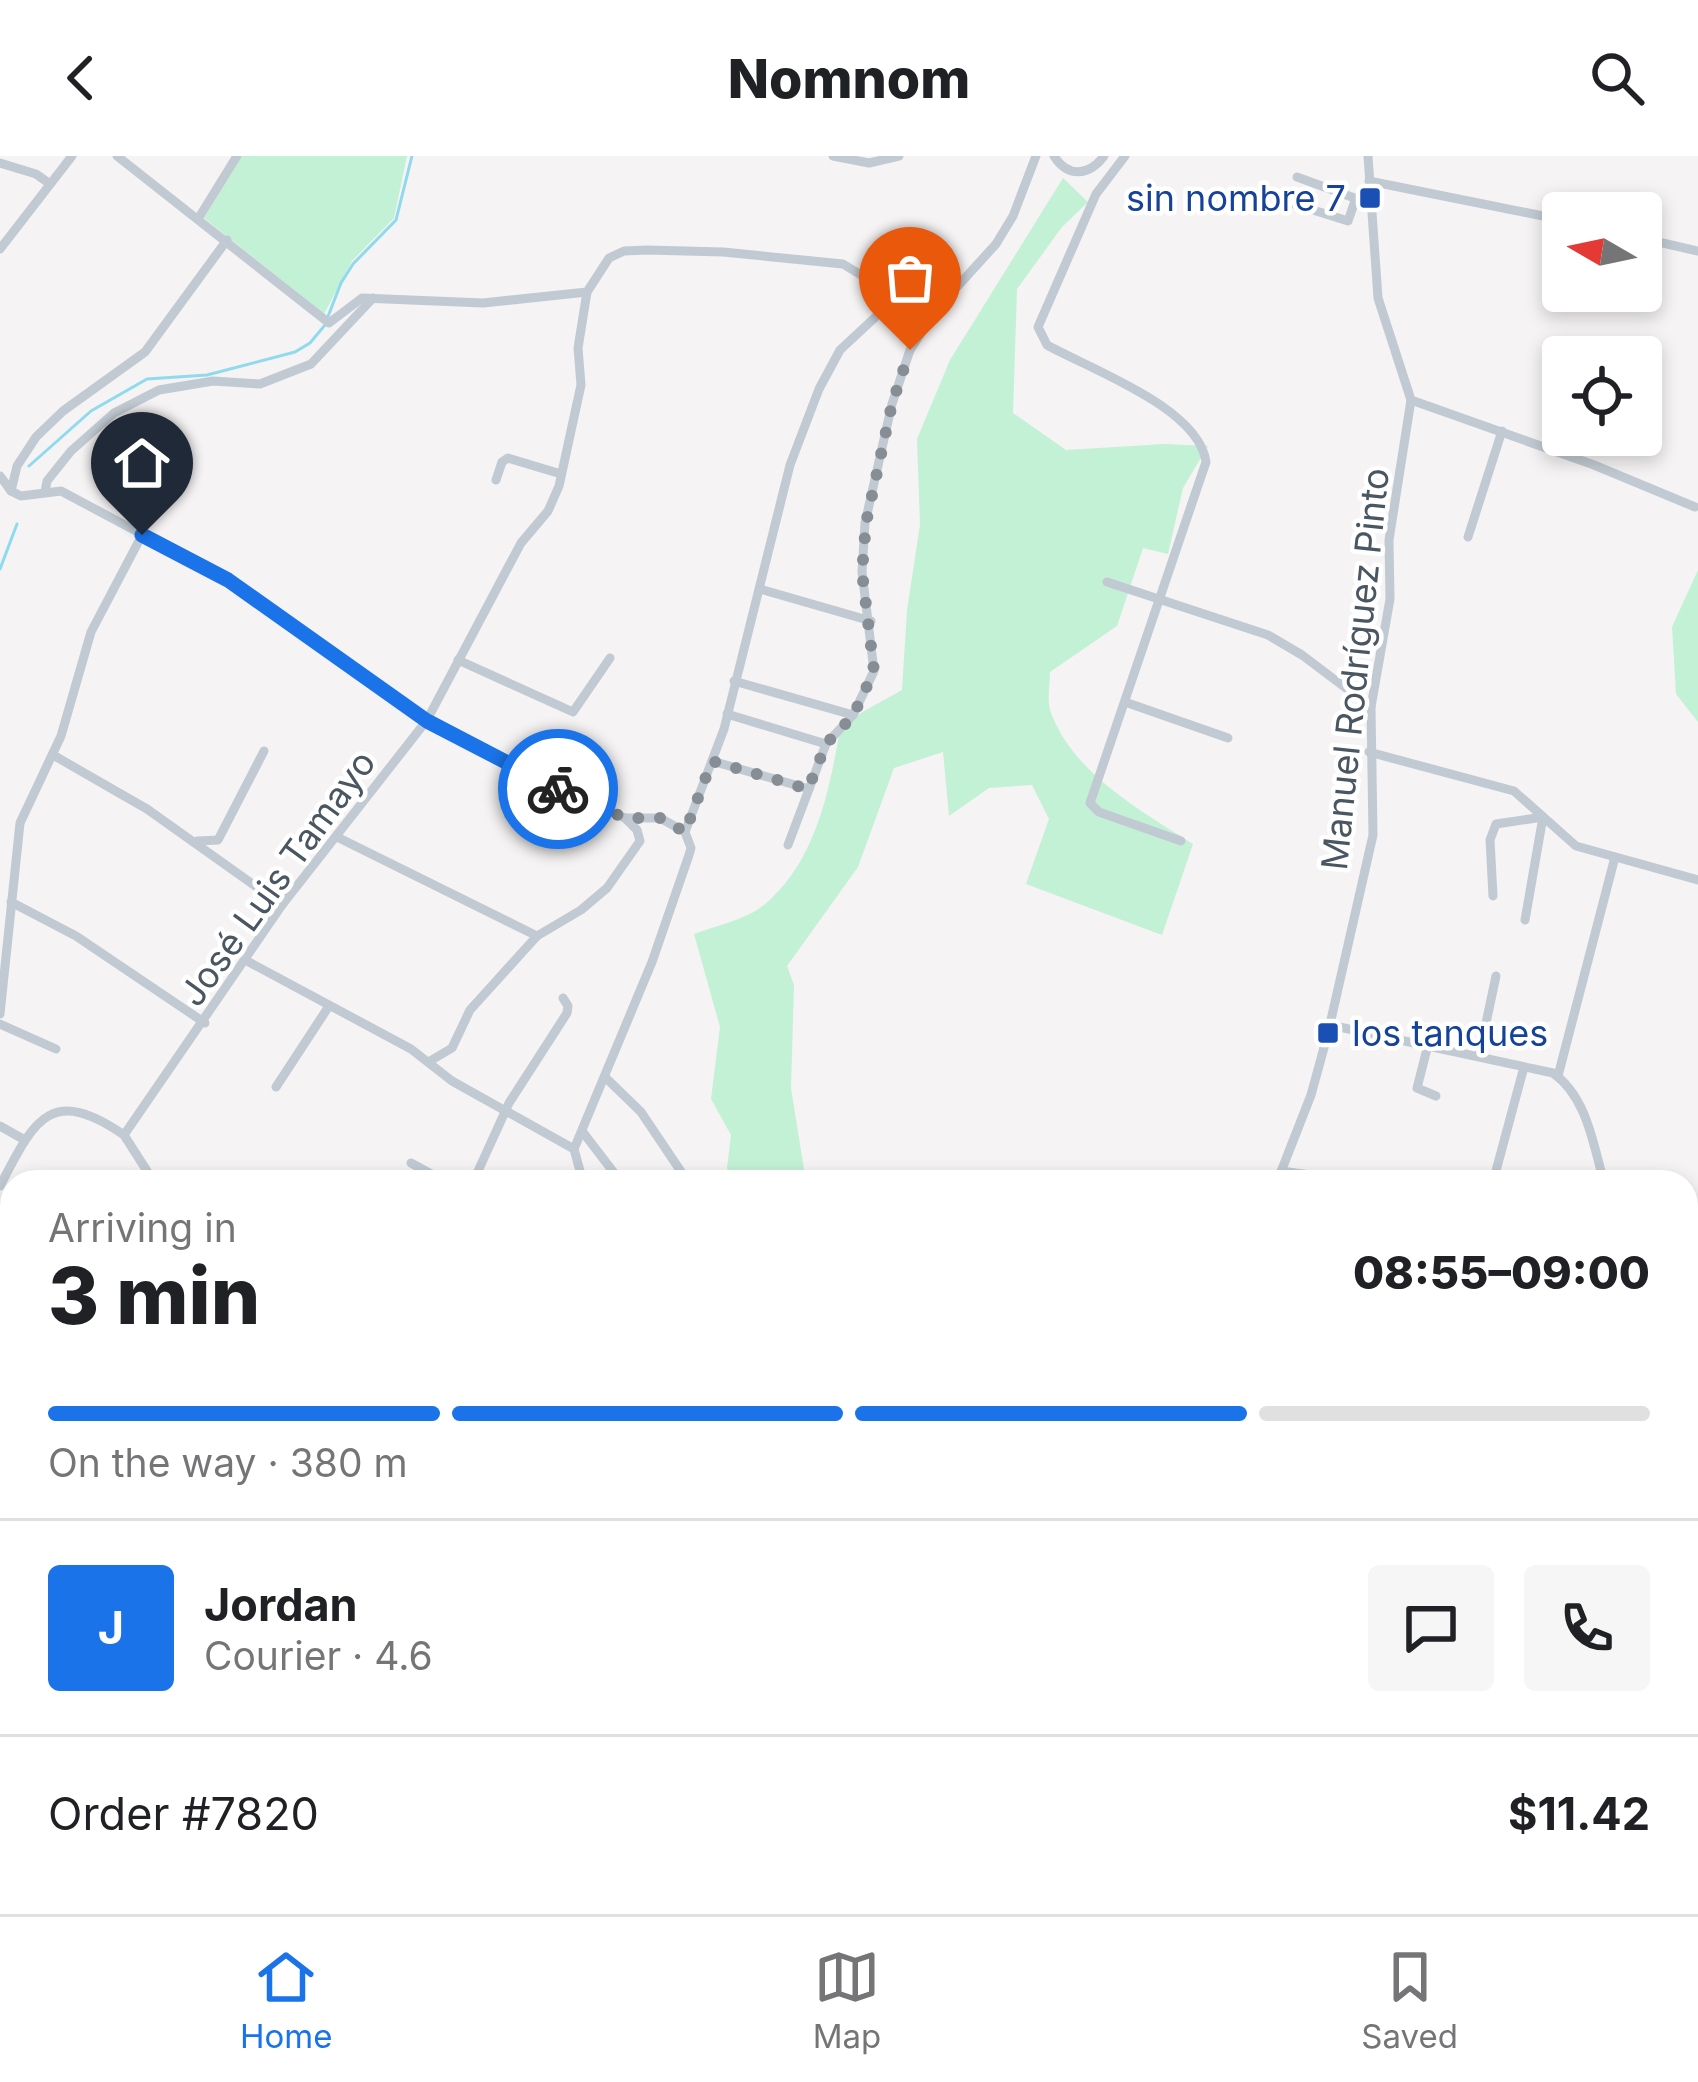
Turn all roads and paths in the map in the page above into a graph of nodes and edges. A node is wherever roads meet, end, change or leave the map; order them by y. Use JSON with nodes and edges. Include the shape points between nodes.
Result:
{"nodes":[{"id":1,"x":72,"y":156,"type":"edge"},
{"id":2,"x":117,"y":156,"type":"edge"},
{"id":3,"x":237,"y":156,"type":"edge"},
{"id":4,"x":833,"y":156,"type":"edge"},
{"id":5,"x":899,"y":156,"type":"edge"},
{"id":6,"x":1036,"y":156,"type":"edge"},
{"id":7,"x":1054,"y":156,"type":"edge"},
{"id":8,"x":1104,"y":156,"type":"edge"},
{"id":9,"x":1124,"y":156,"type":"edge"},
{"id":10,"x":1368,"y":156,"type":"edge"},
{"id":11,"x":0,"y":163,"type":"edge"},
{"id":12,"x":1297,"y":177,"type":"dead end"},
{"id":13,"x":1369,"y":181,"type":"junction"},
{"id":14,"x":50,"y":184,"type":"junction"},
{"id":15,"x":1356,"y":198,"type":"junction"},
{"id":16,"x":1370,"y":203,"type":"junction"},
{"id":17,"x":1294,"y":204,"type":"dead end"},
{"id":18,"x":1542,"y":216,"type":"edge"},
{"id":19,"x":198,"y":219,"type":"junction"},
{"id":20,"x":227,"y":240,"type":"junction"},
{"id":21,"x":1662,"y":243,"type":"edge"},
{"id":22,"x":0,"y":249,"type":"edge"},
{"id":23,"x":1698,"y":251,"type":"edge"},
{"id":24,"x":587,"y":292,"type":"junction"},
{"id":25,"x":897,"y":297,"type":"junction"},
{"id":26,"x":373,"y":298,"type":"junction"},
{"id":27,"x":936,"y":310,"type":"junction"},
{"id":28,"x":1412,"y":400,"type":"junction"},
{"id":29,"x":1502,"y":431,"type":"junction"},
{"id":30,"x":561,"y":474,"type":"junction"},
{"id":31,"x":0,"y":476,"type":"edge"},
{"id":32,"x":496,"y":480,"type":"dead end"},
{"id":33,"x":10,"y":491,"type":"junction"},
{"id":34,"x":45,"y":492,"type":"junction"},
{"id":35,"x":1695,"y":507,"type":"dead end"},
{"id":36,"x":142,"y":535,"type":"junction"},
{"id":37,"x":1468,"y":537,"type":"dead end"},
{"id":38,"x":1107,"y":582,"type":"dead end"},
{"id":39,"x":760,"y":589,"type":"junction"},
{"id":40,"x":1156,"y":601,"type":"junction"},
{"id":41,"x":871,"y":620,"type":"junction"},
{"id":42,"x":610,"y":658,"type":"dead end"},
{"id":43,"x":458,"y":659,"type":"junction"},
{"id":44,"x":734,"y":681,"type":"junction"},
{"id":45,"x":1125,"y":701,"type":"junction"},
{"id":46,"x":1371,"y":707,"type":"junction"},
{"id":47,"x":727,"y":714,"type":"junction"},
{"id":48,"x":853,"y":716,"type":"junction"},
{"id":49,"x":427,"y":721,"type":"junction"},
{"id":50,"x":1228,"y":738,"type":"dead end"},
{"id":51,"x":826,"y":744,"type":"junction"},
{"id":52,"x":264,"y":751,"type":"dead end"},
{"id":53,"x":1369,"y":752,"type":"junction"},
{"id":54,"x":53,"y":755,"type":"junction"},
{"id":55,"x":712,"y":761,"type":"junction"},
{"id":56,"x":808,"y":789,"type":"junction"},
{"id":57,"x":651,"y":816,"type":"junction"},
{"id":58,"x":1543,"y":817,"type":"junction"},
{"id":59,"x":625,"y":818,"type":"junction"},
{"id":60,"x":685,"y":832,"type":"junction"},
{"id":61,"x":337,"y":837,"type":"junction"},
{"id":62,"x":192,"y":840,"type":"junction"},
{"id":63,"x":640,"y":841,"type":"junction"},
{"id":64,"x":1181,"y":842,"type":"dead end"},
{"id":65,"x":788,"y":845,"type":"dead end"},
{"id":66,"x":1616,"y":857,"type":"junction"},
{"id":67,"x":1698,"y":880,"type":"edge"},
{"id":68,"x":1493,"y":896,"type":"dead end"},
{"id":69,"x":11,"y":902,"type":"junction"},
{"id":70,"x":282,"y":905,"type":"junction"},
{"id":71,"x":1525,"y":920,"type":"dead end"},
{"id":72,"x":537,"y":936,"type":"junction"},
{"id":73,"x":247,"y":962,"type":"junction"},
{"id":74,"x":1496,"y":976,"type":"dead end"},
{"id":75,"x":563,"y":998,"type":"dead end"},
{"id":76,"x":329,"y":1006,"type":"junction"},
{"id":77,"x":0,"y":1014,"type":"edge"},
{"id":78,"x":205,"y":1023,"type":"junction"},
{"id":79,"x":0,"y":1024,"type":"edge"},
{"id":80,"x":1330,"y":1025,"type":"junction"},
{"id":81,"x":1428,"y":1045,"type":"junction"},
{"id":82,"x":56,"y":1049,"type":"dead end"},
{"id":83,"x":1479,"y":1056,"type":"junction"},
{"id":84,"x":430,"y":1061,"type":"junction"},
{"id":85,"x":1524,"y":1066,"type":"junction"},
{"id":86,"x":1558,"y":1076,"type":"junction"},
{"id":87,"x":607,"y":1078,"type":"junction"},
{"id":88,"x":276,"y":1087,"type":"dead end"},
{"id":89,"x":1436,"y":1096,"type":"dead end"},
{"id":90,"x":508,"y":1109,"type":"junction"},
{"id":91,"x":0,"y":1126,"type":"edge"},
{"id":92,"x":582,"y":1131,"type":"junction"},
{"id":93,"x":124,"y":1136,"type":"junction"},
{"id":94,"x":23,"y":1139,"type":"junction"},
{"id":95,"x":574,"y":1149,"type":"junction"},
{"id":96,"x":411,"y":1163,"type":"dead end"},
{"id":97,"x":8,"y":1170,"type":"edge"},
{"id":98,"x":146,"y":1170,"type":"edge"},
{"id":99,"x":424,"y":1170,"type":"edge"},
{"id":100,"x":479,"y":1170,"type":"edge"},
{"id":101,"x":580,"y":1170,"type":"edge"},
{"id":102,"x":612,"y":1170,"type":"edge"},
{"id":103,"x":680,"y":1170,"type":"edge"},
{"id":104,"x":1282,"y":1170,"type":"edge"},
{"id":105,"x":1496,"y":1170,"type":"edge"},
{"id":106,"x":1600,"y":1170,"type":"edge"}],
"edges":[{"from":1,"to":14,"type":"street"},
{"from":2,"to":19,"type":"street"},
{"from":3,"to":19,"type":"street"},
{"from":4,"to":5,"type":"street","via":[[869,163]]},
{"from":6,"to":27,"type":"street","via":[[996,244]]},
{"from":7,"to":8,"type":"street","via":[[1081,173]]},
{"from":9,"to":40,"type":"street","via":[[1096,194],[1039,327],[1047,345],[1178,415],[1204,448],[1206,462]]},
{"from":10,"to":13,"type":"street","name":"Manuel Rodríguez Pinto"},
{"from":11,"to":14,"type":"street"},
{"from":12,"to":15,"type":"street"},
{"from":13,"to":16,"type":"street","name":"Manuel Rodríguez Pinto"},
{"from":13,"to":18,"type":"street"},
{"from":14,"to":22,"type":"street"},
{"from":15,"to":16,"type":"street"},
{"from":15,"to":17,"type":"street","via":[[1348,221]]},
{"from":16,"to":28,"type":"street","name":"Manuel Rodríguez Pinto","via":[[1378,298]]},
{"from":19,"to":20,"type":"street"},
{"from":20,"to":26,"type":"street","via":[[326,322]]},
{"from":20,"to":33,"type":"street","via":[[145,352],[37,436]]},
{"from":21,"to":23,"type":"street"},
{"from":24,"to":25,"type":"street","via":[[624,250],[666,250],[843,264]]},
{"from":24,"to":26,"type":"street","via":[[483,303]]},
{"from":24,"to":30,"type":"street","name":"José Luis Tamayo","via":[[581,385]]},
{"from":25,"to":27,"type":"street"},
{"from":25,"to":39,"type":"street","via":[[840,350],[819,389],[790,465]]},
{"from":26,"to":34,"type":"street","via":[[311,364],[260,384],[159,390],[114,413],[71,451]]},
{"from":27,"to":41,"type":"street","via":[[910,350],[892,404],[866,523],[862,572]]},
{"from":28,"to":29,"type":"street"},
{"from":28,"to":46,"type":"street","name":"Manuel Rodríguez Pinto"},
{"from":29,"to":35,"type":"street"},
{"from":29,"to":37,"type":"street"},
{"from":30,"to":32,"type":"street","via":[[508,458]]},
{"from":30,"to":43,"type":"street","name":"José Luis Tamayo","via":[[548,511]]},
{"from":31,"to":33,"type":"street"},
{"from":33,"to":34,"type":"street"},
{"from":34,"to":36,"type":"street","via":[[61,491]]},
{"from":36,"to":49,"type":"street","via":[[228,580]]},
{"from":36,"to":54,"type":"street","via":[[91,632]]},
{"from":38,"to":40,"type":"street"},
{"from":39,"to":41,"type":"street"},
{"from":39,"to":44,"type":"street"},
{"from":40,"to":45,"type":"street"},
{"from":40,"to":46,"type":"street","via":[[1268,635]]},
{"from":41,"to":48,"type":"street","via":[[874,671]]},
{"from":42,"to":43,"type":"street","via":[[573,712]]},
{"from":43,"to":49,"type":"street","name":"José Luis Tamayo"},
{"from":44,"to":47,"type":"street"},
{"from":44,"to":48,"type":"street"},
{"from":45,"to":50,"type":"street"},
{"from":45,"to":64,"type":"street","via":[[1090,803]]},
{"from":46,"to":53,"type":"street","name":"Manuel Rodríguez Pinto"},
{"from":47,"to":51,"type":"street"},
{"from":47,"to":55,"type":"street"},
{"from":48,"to":51,"type":"street"},
{"from":49,"to":59,"type":"street"},
{"from":49,"to":61,"type":"street","name":"José Luis Tamayo"},
{"from":51,"to":56,"type":"street"},
{"from":52,"to":62,"type":"street","via":[[218,840]]},
{"from":53,"to":58,"type":"street","via":[[1514,791]]},
{"from":53,"to":80,"type":"street","name":"Manuel Rodríguez Pinto","via":[[1373,835]]},
{"from":54,"to":62,"type":"street"},
{"from":54,"to":69,"type":"street","via":[[20,823]]},
{"from":55,"to":56,"type":"street"},
{"from":55,"to":60,"type":"street"},
{"from":56,"to":65,"type":"street"},
{"from":57,"to":59,"type":"street"},
{"from":57,"to":60,"type":"street"},
{"from":57,"to":63,"type":"street"},
{"from":58,"to":66,"type":"street","via":[[1576,846]]},
{"from":58,"to":68,"type":"street","via":[[1496,824]]},
{"from":58,"to":71,"type":"street"},
{"from":59,"to":63,"type":"street"},
{"from":60,"to":87,"type":"street","via":[[689,855]]},
{"from":61,"to":70,"type":"street","name":"José Luis Tamayo"},
{"from":61,"to":72,"type":"street"},
{"from":62,"to":70,"type":"street"},
{"from":63,"to":72,"type":"street","via":[[607,888]]},
{"from":66,"to":67,"type":"street"},
{"from":66,"to":86,"type":"street"},
{"from":69,"to":77,"type":"street"},
{"from":69,"to":78,"type":"street"},
{"from":70,"to":73,"type":"street","name":"José Luis Tamayo"},
{"from":72,"to":84,"type":"street","via":[[470,1010],[452,1048]]},
{"from":73,"to":76,"type":"street"},
{"from":73,"to":78,"type":"street","name":"José Luis Tamayo"},
{"from":74,"to":83,"type":"street"},
{"from":75,"to":90,"type":"street","via":[[567,1013]]},
{"from":76,"to":84,"type":"street"},
{"from":76,"to":88,"type":"street"},
{"from":78,"to":93,"type":"street","name":"José Luis Tamayo"},
{"from":79,"to":82,"type":"street"},
{"from":80,"to":81,"type":"street"},
{"from":80,"to":104,"type":"street","name":"Manuel Rodríguez Pinto"},
{"from":81,"to":83,"type":"street"},
{"from":81,"to":89,"type":"street","via":[[1417,1088]]},
{"from":83,"to":85,"type":"street"},
{"from":84,"to":90,"type":"street"},
{"from":85,"to":86,"type":"street"},
{"from":85,"to":105,"type":"street"},
{"from":86,"to":106,"type":"street","via":[[1582,1108]]},
{"from":87,"to":92,"type":"street"},
{"from":87,"to":103,"type":"street"},
{"from":90,"to":95,"type":"street"},
{"from":90,"to":100,"type":"street"},
{"from":91,"to":94,"type":"street"},
{"from":92,"to":95,"type":"street"},
{"from":92,"to":102,"type":"street"},
{"from":93,"to":94,"type":"street","via":[[68,1111],[38,1121]]},
{"from":93,"to":98,"type":"street"},
{"from":94,"to":97,"type":"street"},
{"from":95,"to":101,"type":"street"},
{"from":96,"to":99,"type":"street"}]}
